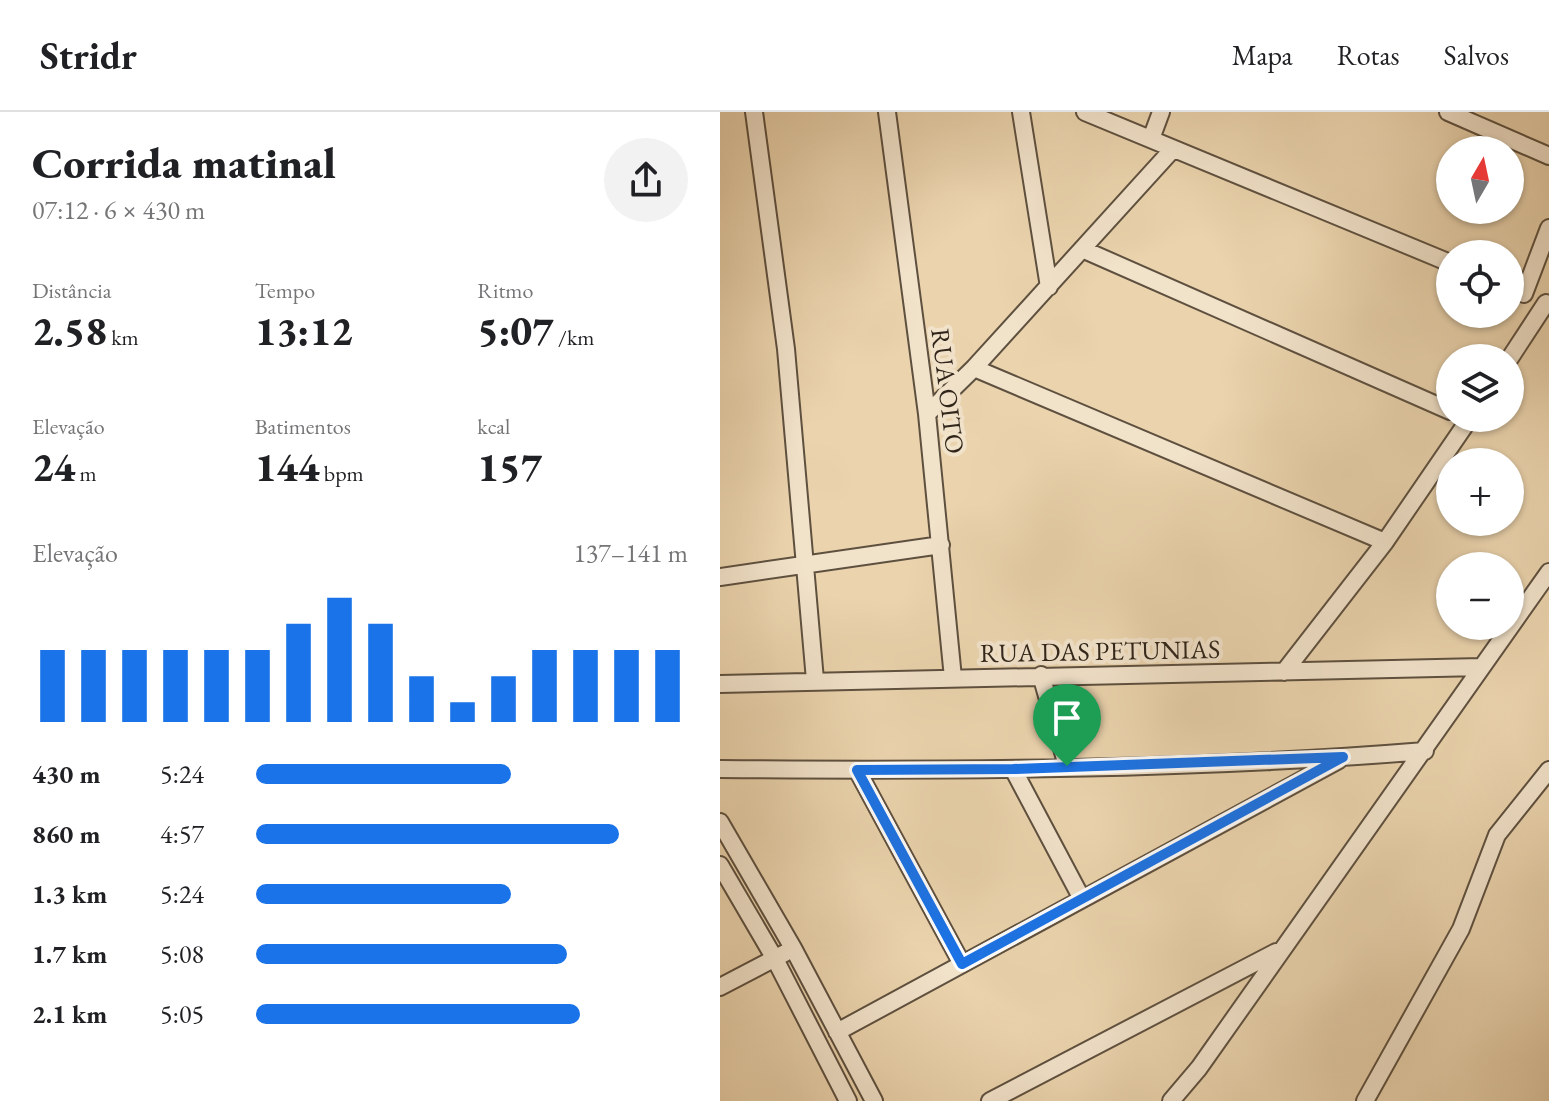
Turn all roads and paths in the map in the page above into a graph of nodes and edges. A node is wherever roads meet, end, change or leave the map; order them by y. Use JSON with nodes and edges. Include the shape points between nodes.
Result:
{"nodes":[{"id":1,"x":754,"y":112,"type":"edge"},
{"id":2,"x":887,"y":112,"type":"edge"},
{"id":3,"x":1021,"y":112,"type":"edge"},
{"id":4,"x":1085,"y":112,"type":"edge"},
{"id":5,"x":1161,"y":112,"type":"edge"},
{"id":6,"x":1448,"y":112,"type":"edge"},
{"id":7,"x":1151,"y":139,"type":"junction"},
{"id":8,"x":1173,"y":149,"type":"junction"},
{"id":9,"x":1549,"y":156,"type":"edge"},
{"id":10,"x":1549,"y":228,"type":"edge"},
{"id":11,"x":1082,"y":249,"type":"junction"},
{"id":12,"x":1436,"y":257,"type":"edge"},
{"id":13,"x":1524,"y":277,"type":"edge"},
{"id":14,"x":1049,"y":287,"type":"junction"},
{"id":15,"x":1524,"y":294,"type":"edge"},
{"id":16,"x":1548,"y":303,"type":"edge"},
{"id":17,"x":1520,"y":344,"type":"edge"},
{"id":18,"x":974,"y":368,"type":"junction"},
{"id":19,"x":1436,"y":405,"type":"edge"},
{"id":20,"x":927,"y":414,"type":"junction"},
{"id":21,"x":1459,"y":432,"type":"edge"},
{"id":22,"x":1385,"y":542,"type":"junction"},
{"id":23,"x":941,"y":545,"type":"junction"},
{"id":24,"x":802,"y":565,"type":"junction"},
{"id":25,"x":1549,"y":572,"type":"edge"},
{"id":26,"x":720,"y":577,"type":"edge"},
{"id":27,"x":1481,"y":667,"type":"junction"},
{"id":28,"x":1284,"y":672,"type":"junction"},
{"id":29,"x":1041,"y":675,"type":"junction"},
{"id":30,"x":953,"y":678,"type":"junction"},
{"id":31,"x":815,"y":680,"type":"junction"},
{"id":32,"x":720,"y":684,"type":"edge"},
{"id":33,"x":1425,"y":751,"type":"junction"},
{"id":34,"x":1343,"y":757,"type":"junction"},
{"id":35,"x":1067,"y":766,"type":"junction"},
{"id":36,"x":720,"y":769,"type":"edge"},
{"id":37,"x":1013,"y":769,"type":"junction"},
{"id":38,"x":857,"y":770,"type":"junction"},
{"id":39,"x":1549,"y":770,"type":"edge"},
{"id":40,"x":722,"y":833,"type":"edge"},
{"id":41,"x":720,"y":865,"type":"edge"},
{"id":42,"x":1082,"y":899,"type":"junction"},
{"id":43,"x":793,"y":948,"type":"junction"},
{"id":44,"x":1279,"y":951,"type":"junction"},
{"id":45,"x":775,"y":959,"type":"junction"},
{"id":46,"x":962,"y":964,"type":"junction"},
{"id":47,"x":720,"y":987,"type":"edge"},
{"id":48,"x":837,"y":1032,"type":"junction"},
{"id":49,"x":848,"y":1101,"type":"edge"},
{"id":50,"x":874,"y":1101,"type":"edge"},
{"id":51,"x":990,"y":1101,"type":"edge"},
{"id":52,"x":1171,"y":1101,"type":"edge"},
{"id":53,"x":1365,"y":1101,"type":"edge"}],
"edges":[{"from":1,"to":24,"type":"street","via":[[787,364]]},
{"from":2,"to":20,"type":"street","name":"RUA OITO"},
{"from":3,"to":14,"type":"street"},
{"from":4,"to":7,"type":"street"},
{"from":5,"to":7,"type":"street"},
{"from":6,"to":9,"type":"street"},
{"from":7,"to":8,"type":"street"},
{"from":8,"to":11,"type":"street"},
{"from":8,"to":12,"type":"street"},
{"from":10,"to":13,"type":"street"},
{"from":11,"to":14,"type":"street"},
{"from":11,"to":19,"type":"street"},
{"from":14,"to":18,"type":"street"},
{"from":15,"to":16,"type":"street"},
{"from":16,"to":17,"type":"street"},
{"from":18,"to":20,"type":"street"},
{"from":18,"to":22,"type":"street"},
{"from":20,"to":23,"type":"street","name":"RUA OITO"},
{"from":21,"to":22,"type":"street"},
{"from":22,"to":28,"type":"street"},
{"from":23,"to":24,"type":"street"},
{"from":23,"to":30,"type":"street","name":"RUA OITO"},
{"from":24,"to":26,"type":"street"},
{"from":24,"to":31,"type":"street"},
{"from":25,"to":27,"type":"street"},
{"from":27,"to":28,"type":"street","name":"RUA DAS PETUNIAS"},
{"from":27,"to":33,"type":"street"},
{"from":28,"to":29,"type":"street","name":"RUA DAS PETUNIAS"},
{"from":29,"to":30,"type":"street","name":"RUA DAS PETUNIAS"},
{"from":29,"to":35,"type":"street"},
{"from":30,"to":31,"type":"street","name":"RUA DAS PETUNIAS"},
{"from":31,"to":32,"type":"street","name":"RUA DAS PETUNIAS"},
{"from":33,"to":34,"type":"street"},
{"from":33,"to":44,"type":"street"},
{"from":34,"to":35,"type":"street"},
{"from":34,"to":42,"type":"street"},
{"from":35,"to":37,"type":"street"},
{"from":36,"to":38,"type":"street"},
{"from":37,"to":38,"type":"street"},
{"from":37,"to":42,"type":"street"},
{"from":38,"to":46,"type":"street"},
{"from":39,"to":53,"type":"street","via":[[1497,835],[1461,929]]},
{"from":40,"to":43,"type":"street"},
{"from":41,"to":45,"type":"street"},
{"from":42,"to":46,"type":"street"},
{"from":43,"to":45,"type":"street"},
{"from":43,"to":48,"type":"street"},
{"from":44,"to":51,"type":"street"},
{"from":44,"to":52,"type":"street"},
{"from":45,"to":47,"type":"street"},
{"from":45,"to":49,"type":"street"},
{"from":46,"to":48,"type":"street"},
{"from":48,"to":50,"type":"street"}]}
